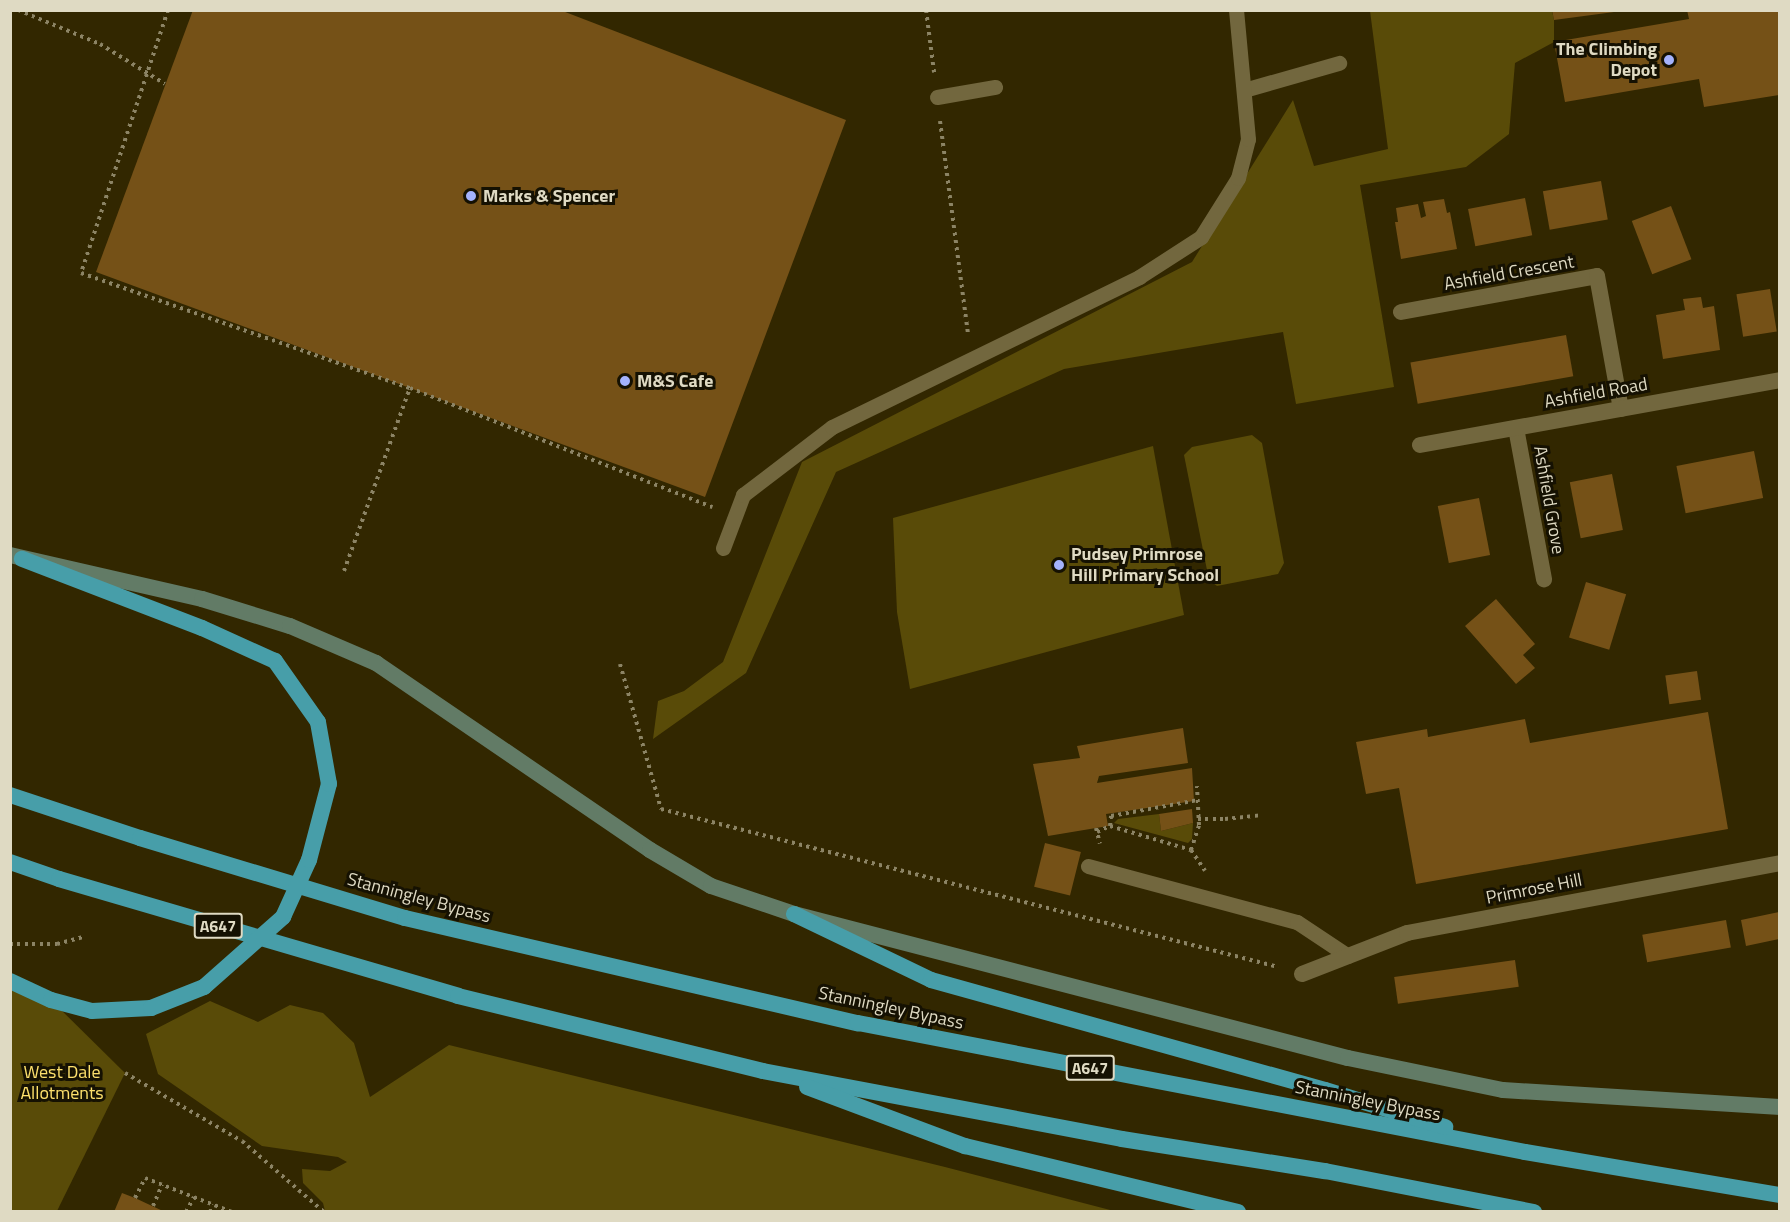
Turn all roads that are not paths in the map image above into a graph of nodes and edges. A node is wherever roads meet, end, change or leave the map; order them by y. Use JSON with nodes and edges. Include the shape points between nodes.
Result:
{"nodes":[{"id":1,"x":1236,"y":10,"type":"edge"},
{"id":2,"x":1339,"y":63,"type":"dead end"},
{"id":3,"x":995,"y":87,"type":"dead end"},
{"id":4,"x":1244,"y":90,"type":"junction"},
{"id":5,"x":937,"y":97,"type":"road end"},
{"id":6,"x":1401,"y":312,"type":"dead end"},
{"id":7,"x":1779,"y":380,"type":"edge"},
{"id":8,"x":1622,"y":409,"type":"junction"},
{"id":9,"x":1516,"y":428,"type":"junction"},
{"id":10,"x":1420,"y":446,"type":"dead end"},
{"id":11,"x":723,"y":548,"type":"dead end"},
{"id":12,"x":16,"y":557,"type":"edge"},
{"id":13,"x":1544,"y":579,"type":"dead end"},
{"id":14,"x":10,"y":795,"type":"edge"},
{"id":15,"x":10,"y":862,"type":"edge"},
{"id":16,"x":1779,"y":863,"type":"edge"},
{"id":17,"x":1088,"y":866,"type":"dead end"},
{"id":18,"x":795,"y":914,"type":"junction"},
{"id":19,"x":1348,"y":956,"type":"junction"},
{"id":20,"x":1302,"y":974,"type":"road end"},
{"id":21,"x":10,"y":981,"type":"edge"},
{"id":22,"x":763,"y":1071,"type":"junction"},
{"id":23,"x":1779,"y":1107,"type":"edge"},
{"id":24,"x":1525,"y":1152,"type":"junction"},
{"id":25,"x":1779,"y":1195,"type":"edge"},
{"id":26,"x":1238,"y":1212,"type":"edge"},
{"id":27,"x":1534,"y":1212,"type":"edge"}],
"edges":[{"from":1,"to":4,"type":"lane"},
{"from":2,"to":4,"type":"lane"},
{"from":3,"to":5,"type":"lane"},
{"from":4,"to":11,"type":"lane","via":[[1248,139],[1238,178],[1201,237],[1139,277],[832,427],[743,495]]},
{"from":6,"to":8,"type":"street","name":"Ashfield Crescent","via":[[1597,276]]},
{"from":7,"to":8,"type":"street","name":"Ashfield Road"},
{"from":8,"to":9,"type":"street","name":"Ashfield Road"},
{"from":9,"to":10,"type":"street","name":"Ashfield Road"},
{"from":9,"to":13,"type":"street","name":"Ashfield Grove"},
{"from":12,"to":18,"type":"main road","via":[[213,602],[290,626],[376,663],[650,850],[711,886]]},
{"from":12,"to":21,"type":"highway","via":[[201,628],[275,661],[318,722],[329,784],[309,860],[282,917],[204,987],[151,1008],[92,1011],[51,1000]]},
{"from":14,"to":24,"type":"highway","name":"Stanningley Bypass","number":"A647","via":[[405,918],[858,1023]]},
{"from":15,"to":22,"type":"highway","number":"A647","via":[[458,996]]},
{"from":16,"to":19,"type":"street","name":"Primrose Hill","via":[[1407,933]]},
{"from":17,"to":19,"type":"lane","via":[[1297,922]]},
{"from":18,"to":23,"type":"main road","via":[[1348,1058],[1503,1090]]},
{"from":18,"to":24,"type":"highway","number":"A647","via":[[931,980],[1325,1090]]},
{"from":19,"to":20,"type":"street","name":"Primrose Hill"},
{"from":22,"to":26,"type":"highway","via":[[965,1146]]},
{"from":22,"to":27,"type":"highway","number":"A647"},
{"from":24,"to":25,"type":"highway","name":"Stanningley Bypass","number":"A647"}]}
